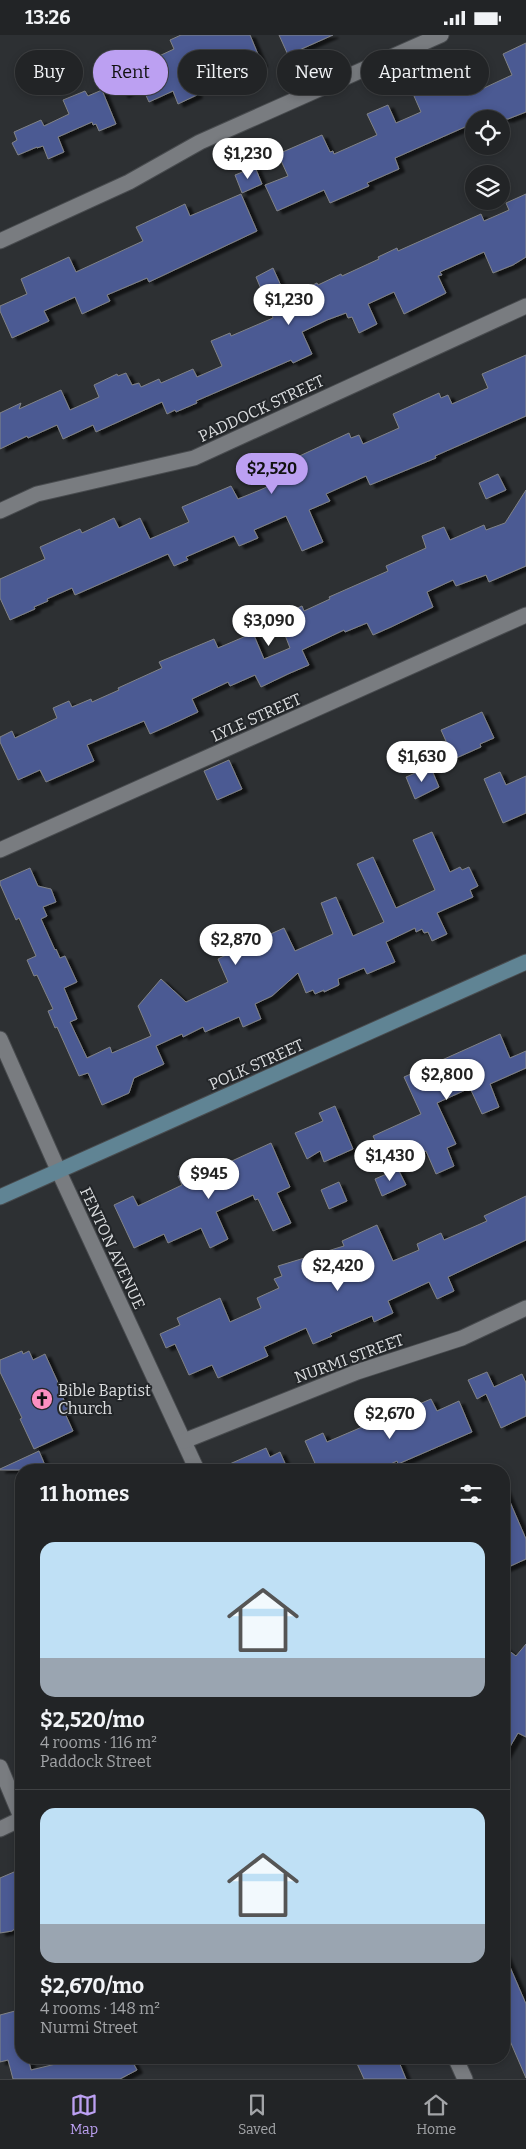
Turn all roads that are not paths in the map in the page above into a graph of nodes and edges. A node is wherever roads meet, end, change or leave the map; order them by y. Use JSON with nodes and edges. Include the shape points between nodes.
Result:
{"nodes":[{"id":1,"x":441,"y":35,"type":"edge"},
{"id":2,"x":0,"y":241,"type":"edge"},
{"id":3,"x":526,"y":305,"type":"edge"},
{"id":4,"x":0,"y":511,"type":"edge"},
{"id":5,"x":526,"y":615,"type":"edge"},
{"id":6,"x":0,"y":850,"type":"edge"},
{"id":7,"x":526,"y":963,"type":"edge"},
{"id":8,"x":0,"y":1039,"type":"edge"},
{"id":9,"x":59,"y":1172,"type":"junction"},
{"id":10,"x":0,"y":1197,"type":"edge"},
{"id":11,"x":526,"y":1308,"type":"edge"},
{"id":12,"x":184,"y":1441,"type":"junction"},
{"id":13,"x":194,"y":1464,"type":"edge"},
{"id":14,"x":0,"y":1767,"type":"edge"},
{"id":15,"x":15,"y":1803,"type":"edge"},
{"id":16,"x":15,"y":1821,"type":"edge"},
{"id":17,"x":0,"y":1829,"type":"edge"},
{"id":18,"x":458,"y":2064,"type":"edge"},
{"id":19,"x":465,"y":2079,"type":"edge"}],
"edges":[{"from":1,"to":2,"type":"street","via":[[200,142],[129,182]]},
{"from":3,"to":4,"type":"street","name":"PADDOCK STREET","via":[[194,458],[38,494]]},
{"from":5,"to":6,"type":"street","name":"LYLE STREET"},
{"from":7,"to":9,"type":"street","name":"POLK STREET"},
{"from":8,"to":9,"type":"street","name":"FENTON AVENUE"},
{"from":9,"to":10,"type":"street","name":"POLK STREET"},
{"from":9,"to":12,"type":"street","name":"FENTON AVENUE"},
{"from":11,"to":12,"type":"street","name":"NURMI STREET","via":[[462,1338],[357,1372]]},
{"from":12,"to":13,"type":"street","name":"FENTON AVENUE"},
{"from":14,"to":15,"type":"street"},
{"from":16,"to":17,"type":"street"},
{"from":18,"to":19,"type":"street"}]}
